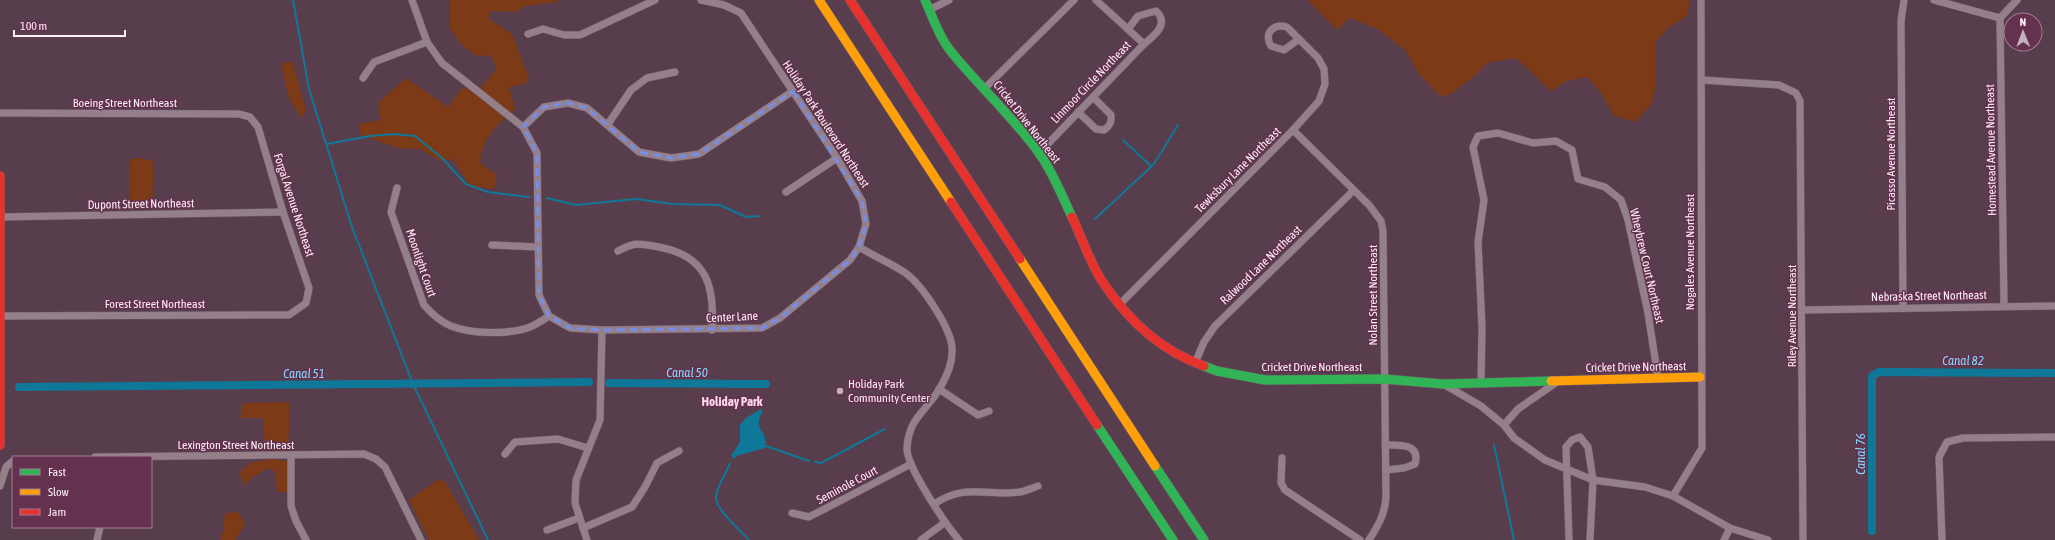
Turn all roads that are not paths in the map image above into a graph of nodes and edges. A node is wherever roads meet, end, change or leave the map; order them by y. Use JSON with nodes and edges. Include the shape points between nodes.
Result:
{"nodes":[{"id":1,"x":412,"y":0,"type":"edge"},
{"id":2,"x":655,"y":0,"type":"edge"},
{"id":3,"x":701,"y":0,"type":"edge"},
{"id":4,"x":819,"y":0,"type":"edge"},
{"id":5,"x":850,"y":0,"type":"edge"},
{"id":6,"x":925,"y":0,"type":"edge"},
{"id":7,"x":949,"y":0,"type":"edge"},
{"id":8,"x":1074,"y":0,"type":"edge"},
{"id":9,"x":1096,"y":0,"type":"edge"},
{"id":10,"x":1701,"y":0,"type":"edge"},
{"id":11,"x":1904,"y":0,"type":"edge"},
{"id":12,"x":1934,"y":0,"type":"edge"},
{"id":13,"x":2017,"y":0,"type":"edge"},
{"id":14,"x":929,"y":10,"type":"junction"},
{"id":15,"x":2000,"y":18,"type":"junction"},
{"id":16,"x":1128,"y":29,"type":"junction"},
{"id":17,"x":528,"y":34,"type":"dead end"},
{"id":18,"x":1299,"y":39,"type":"dead end"},
{"id":19,"x":427,"y":42,"type":"junction"},
{"id":20,"x":1144,"y":44,"type":"junction"},
{"id":21,"x":675,"y":72,"type":"dead end"},
{"id":22,"x":363,"y":78,"type":"dead end"},
{"id":23,"x":1702,"y":80,"type":"junction"},
{"id":24,"x":985,"y":88,"type":"junction"},
{"id":25,"x":792,"y":91,"type":"junction"},
{"id":26,"x":1093,"y":96,"type":"junction"},
{"id":27,"x":1078,"y":112,"type":"junction"},
{"id":28,"x":0,"y":113,"type":"edge"},
{"id":29,"x":250,"y":117,"type":"joint"},
{"id":30,"x":608,"y":124,"type":"junction"},
{"id":31,"x":523,"y":127,"type":"junction"},
{"id":32,"x":1293,"y":130,"type":"junction"},
{"id":33,"x":1039,"y":153,"type":"junction"},
{"id":34,"x":837,"y":158,"type":"junction"},
{"id":35,"x":0,"y":176,"type":"edge"},
{"id":36,"x":397,"y":188,"type":"dead end"},
{"id":37,"x":1353,"y":191,"type":"junction"},
{"id":38,"x":786,"y":192,"type":"dead end"},
{"id":39,"x":283,"y":212,"type":"junction"},
{"id":40,"x":0,"y":217,"type":"edge"},
{"id":41,"x":492,"y":245,"type":"dead end"},
{"id":42,"x":537,"y":247,"type":"junction"},
{"id":43,"x":859,"y":247,"type":"junction"},
{"id":44,"x":618,"y":251,"type":"dead end"},
{"id":45,"x":306,"y":303,"type":"joint"},
{"id":46,"x":1120,"y":304,"type":"junction"},
{"id":47,"x":2004,"y":306,"type":"junction"},
{"id":48,"x":2055,"y":306,"type":"edge"},
{"id":49,"x":1903,"y":308,"type":"junction"},
{"id":50,"x":1803,"y":310,"type":"junction"},
{"id":51,"x":0,"y":316,"type":"edge"},
{"id":52,"x":549,"y":316,"type":"junction"},
{"id":53,"x":602,"y":330,"type":"junction"},
{"id":54,"x":712,"y":330,"type":"junction"},
{"id":55,"x":1195,"y":363,"type":"junction"},
{"id":56,"x":1700,"y":377,"type":"junction"},
{"id":57,"x":1658,"y":378,"type":"junction"},
{"id":58,"x":1384,"y":379,"type":"junction"},
{"id":59,"x":1559,"y":380,"type":"junction"},
{"id":60,"x":1481,"y":383,"type":"junction"},
{"id":61,"x":1443,"y":384,"type":"junction"},
{"id":62,"x":939,"y":389,"type":"junction"},
{"id":63,"x":989,"y":411,"type":"dead end"},
{"id":64,"x":1504,"y":425,"type":"junction"},
{"id":65,"x":2055,"y":437,"type":"edge"},
{"id":66,"x":0,"y":445,"type":"edge"},
{"id":67,"x":1385,"y":445,"type":"junction"},
{"id":68,"x":588,"y":448,"type":"junction"},
{"id":69,"x":679,"y":450,"type":"dead end"},
{"id":70,"x":506,"y":454,"type":"dead end"},
{"id":71,"x":291,"y":455,"type":"junction"},
{"id":72,"x":152,"y":457,"type":"edge"},
{"id":73,"x":1282,"y":458,"type":"dead end"},
{"id":74,"x":12,"y":462,"type":"edge"},
{"id":75,"x":911,"y":464,"type":"junction"},
{"id":76,"x":1567,"y":469,"type":"junction"},
{"id":77,"x":1386,"y":470,"type":"junction"},
{"id":78,"x":1593,"y":480,"type":"junction"},
{"id":79,"x":0,"y":486,"type":"edge"},
{"id":80,"x":1038,"y":486,"type":"dead end"},
{"id":81,"x":1673,"y":496,"type":"junction"},
{"id":82,"x":934,"y":504,"type":"junction"},
{"id":83,"x":792,"y":513,"type":"dead end"},
{"id":84,"x":579,"y":518,"type":"junction"},
{"id":85,"x":944,"y":523,"type":"junction"},
{"id":86,"x":100,"y":528,"type":"edge"},
{"id":87,"x":583,"y":528,"type":"junction"},
{"id":88,"x":1730,"y":528,"type":"junction"},
{"id":89,"x":547,"y":530,"type":"dead end"},
{"id":90,"x":97,"y":540,"type":"edge"},
{"id":91,"x":306,"y":540,"type":"edge"},
{"id":92,"x":422,"y":540,"type":"edge"},
{"id":93,"x":587,"y":540,"type":"edge"},
{"id":94,"x":921,"y":540,"type":"edge"},
{"id":95,"x":958,"y":540,"type":"edge"},
{"id":96,"x":1173,"y":540,"type":"edge"},
{"id":97,"x":1204,"y":540,"type":"edge"},
{"id":98,"x":1360,"y":540,"type":"edge"},
{"id":99,"x":1369,"y":540,"type":"edge"},
{"id":100,"x":1569,"y":540,"type":"edge"},
{"id":101,"x":1590,"y":540,"type":"edge"},
{"id":102,"x":1724,"y":540,"type":"edge"},
{"id":103,"x":1768,"y":540,"type":"edge"},
{"id":104,"x":1803,"y":540,"type":"edge"},
{"id":105,"x":1942,"y":540,"type":"edge"}],
"edges":[{"from":1,"to":19,"type":"street"},
{"from":2,"to":17,"type":"street","via":[[580,35],[564,35],[543,29]]},
{"from":3,"to":25,"type":"street","name":"Holiday Park Boulevard Northeast","via":[[724,5],[740,13]]},
{"from":4,"to":96,"type":"main road"},
{"from":5,"to":97,"type":"main road"},
{"from":6,"to":14,"type":"main road","name":"Cricket Drive Northeast"},
{"from":7,"to":14,"type":"street"},
{"from":8,"to":24,"type":"street"},
{"from":9,"to":16,"type":"street","name":"Linmoor Circle Northeast"},
{"from":10,"to":23,"type":"street","name":"Nogales Avenue Northeast"},
{"from":11,"to":49,"type":"street","name":"Picasso Avenue Northeast","via":[[1901,21]]},
{"from":12,"to":15,"type":"street"},
{"from":13,"to":15,"type":"street"},
{"from":14,"to":24,"type":"main road","name":"Cricket Drive Northeast","via":[[952,53]]},
{"from":15,"to":47,"type":"street","name":"Homestead Avenue Northeast"},
{"from":16,"to":20,"type":"street","name":"Linmoor Circle Northeast"},
{"from":16,"to":20,"type":"street","name":"Linmoor Circle Northeast","via":[[1138,16],[1156,11],[1162,18],[1162,24],[1153,37]]},
{"from":18,"to":32,"type":"street","name":"Tewksbury Lane Northeast","via":[[1318,58],[1324,69],[1325,84],[1319,101]]},
{"from":19,"to":22,"type":"street","via":[[374,62]]},
{"from":19,"to":31,"type":"street","via":[[442,63]]},
{"from":20,"to":26,"type":"street","name":"Linmoor Circle Northeast"},
{"from":21,"to":30,"type":"street","via":[[647,78],[631,90]]},
{"from":23,"to":50,"type":"street","name":"Riley Avenue Northeast","via":[[1779,85],[1796,93],[1800,101]]},
{"from":23,"to":56,"type":"street","name":"Nogales Avenue Northeast"},
{"from":24,"to":33,"type":"main road","name":"Cricket Drive Northeast"},
{"from":25,"to":30,"type":"street","via":[[699,154],[671,158],[639,152]]},
{"from":25,"to":34,"type":"street","name":"Holiday Park Boulevard Northeast"},
{"from":26,"to":27,"type":"street","name":"Linmoor Circle Northeast"},
{"from":26,"to":27,"type":"street","via":[[1112,115],[1111,124],[1104,130],[1096,129]]},
{"from":27,"to":33,"type":"street","name":"Linmoor Circle Northeast"},
{"from":28,"to":29,"type":"street","name":"Boeing Street Northeast","via":[[239,114]]},
{"from":29,"to":39,"type":"street","name":"Forgal Avenue Northeast","via":[[258,126]]},
{"from":30,"to":31,"type":"street","via":[[587,108],[568,103],[544,107]]},
{"from":31,"to":42,"type":"street","via":[[537,153]]},
{"from":32,"to":37,"type":"street","name":"Nolan Street Northeast"},
{"from":32,"to":46,"type":"street","name":"Tewksbury Lane Northeast"},
{"from":33,"to":46,"type":"main road","name":"Cricket Drive Northeast","via":[[1056,182],[1102,281]]},
{"from":34,"to":38,"type":"street"},
{"from":34,"to":43,"type":"street","name":"Holiday Park Boulevard Northeast","via":[[862,201],[866,224]]},
{"from":35,"to":40,"type":"main road"},
{"from":36,"to":52,"type":"street","name":"Moonlight Court","via":[[391,212],[424,305],[432,314],[449,326],[468,332],[504,332],[529,327]]},
{"from":37,"to":55,"type":"street","name":"Ralwood Lane Northeast","via":[[1215,326],[1204,342]]},
{"from":37,"to":58,"type":"street","name":"Nolan Street Northeast","via":[[1369,204],[1381,221],[1383,231]]},
{"from":39,"to":40,"type":"street","name":"Dupont Street Northeast"},
{"from":39,"to":45,"type":"street","name":"Forgal Avenue Northeast","via":[[309,288]]},
{"from":40,"to":51,"type":"main road"},
{"from":41,"to":42,"type":"street"},
{"from":42,"to":52,"type":"street","via":[[539,295]]},
{"from":43,"to":54,"type":"street","name":"Center Lane","via":[[844,265],[780,318],[762,328]]},
{"from":43,"to":62,"type":"street","via":[[904,272],[918,283],[945,327],[952,347],[952,363]]},
{"from":44,"to":54,"type":"street","via":[[633,243],[672,250],[690,258],[702,269],[710,285]]},
{"from":45,"to":51,"type":"street","name":"Forest Street Northeast","via":[[289,315]]},
{"from":46,"to":55,"type":"main road","name":"Cricket Drive Northeast","via":[[1142,330],[1174,353]]},
{"from":47,"to":48,"type":"street","name":"Nebraska Street Northeast"},
{"from":47,"to":49,"type":"street","name":"Nebraska Street Northeast"},
{"from":49,"to":50,"type":"street","name":"Nebraska Street Northeast"},
{"from":50,"to":104,"type":"street","name":"Riley Avenue Northeast"},
{"from":51,"to":66,"type":"main road"},
{"from":52,"to":53,"type":"street","via":[[570,328]]},
{"from":53,"to":54,"type":"street","name":"Center Lane"},
{"from":53,"to":68,"type":"street","via":[[600,420]]},
{"from":55,"to":58,"type":"main road","name":"Cricket Drive Northeast","via":[[1217,371],[1264,380]]},
{"from":56,"to":57,"type":"main road","name":"Cricket Drive Northeast"},
{"from":56,"to":81,"type":"street","name":"Nogales Avenue Northeast","via":[[1702,448]]},
{"from":57,"to":59,"type":"main road","name":"Cricket Drive Northeast"},
{"from":57,"to":60,"type":"street","name":"Wheybrew Court Northeast","via":[[1648,313],[1628,220],[1621,200],[1605,187],[1578,179],[1572,150],[1556,141],[1533,143],[1498,133],[1478,136],[1473,147],[1484,200],[1478,242],[1482,327]]},
{"from":58,"to":61,"type":"main road","name":"Cricket Drive Northeast"},
{"from":58,"to":67,"type":"street","name":"Nolan Street Northeast"},
{"from":59,"to":60,"type":"main road","name":"Cricket Drive Northeast"},
{"from":59,"to":64,"type":"street","via":[[1518,409]]},
{"from":60,"to":61,"type":"main road","name":"Cricket Drive Northeast"},
{"from":61,"to":64,"type":"street","via":[[1481,406]]},
{"from":62,"to":63,"type":"street","via":[[978,414]]},
{"from":62,"to":75,"type":"street","via":[[911,427],[907,450]]},
{"from":64,"to":76,"type":"street","via":[[1514,438],[1529,450]]},
{"from":65,"to":105,"type":"street","via":[[1963,438],[1947,442],[1939,457]]},
{"from":67,"to":77,"type":"street","name":"Nolan Street Northeast"},
{"from":67,"to":77,"type":"street","via":[[1409,446],[1416,456],[1415,464],[1411,467]]},
{"from":68,"to":70,"type":"street","via":[[558,439],[515,442]]},
{"from":68,"to":84,"type":"street","via":[[576,480],[575,503]]},
{"from":69,"to":87,"type":"street","via":[[657,463],[632,507]]},
{"from":71,"to":72,"type":"street","name":"Lexington Street Northeast"},
{"from":71,"to":91,"type":"street","via":[[291,506]]},
{"from":71,"to":92,"type":"street","name":"Lexington Street Northeast","via":[[364,454],[376,459],[385,467]]},
{"from":73,"to":98,"type":"street","via":[[1281,483],[1286,490]]},
{"from":74,"to":79,"type":"street","via":[[6,467]]},
{"from":75,"to":82,"type":"street"},
{"from":75,"to":83,"type":"street","name":"Seminole Court","via":[[809,517]]},
{"from":76,"to":78,"type":"street"},
{"from":76,"to":78,"type":"street","via":[[1566,447],[1572,440],[1580,437],[1588,447]]},
{"from":76,"to":100,"type":"street"},
{"from":77,"to":99,"type":"street","name":"Nolan Street Northeast","via":[[1385,509]]},
{"from":78,"to":81,"type":"street","via":[[1645,487]]},
{"from":78,"to":101,"type":"street"},
{"from":80,"to":82,"type":"street","via":[[1020,492],[962,491]]},
{"from":81,"to":88,"type":"street"},
{"from":82,"to":85,"type":"street"},
{"from":84,"to":87,"type":"street"},
{"from":84,"to":89,"type":"street"},
{"from":85,"to":94,"type":"street"},
{"from":85,"to":95,"type":"street"},
{"from":86,"to":90,"type":"street"},
{"from":87,"to":93,"type":"street"},
{"from":88,"to":102,"type":"street"},
{"from":88,"to":103,"type":"street"}]}
